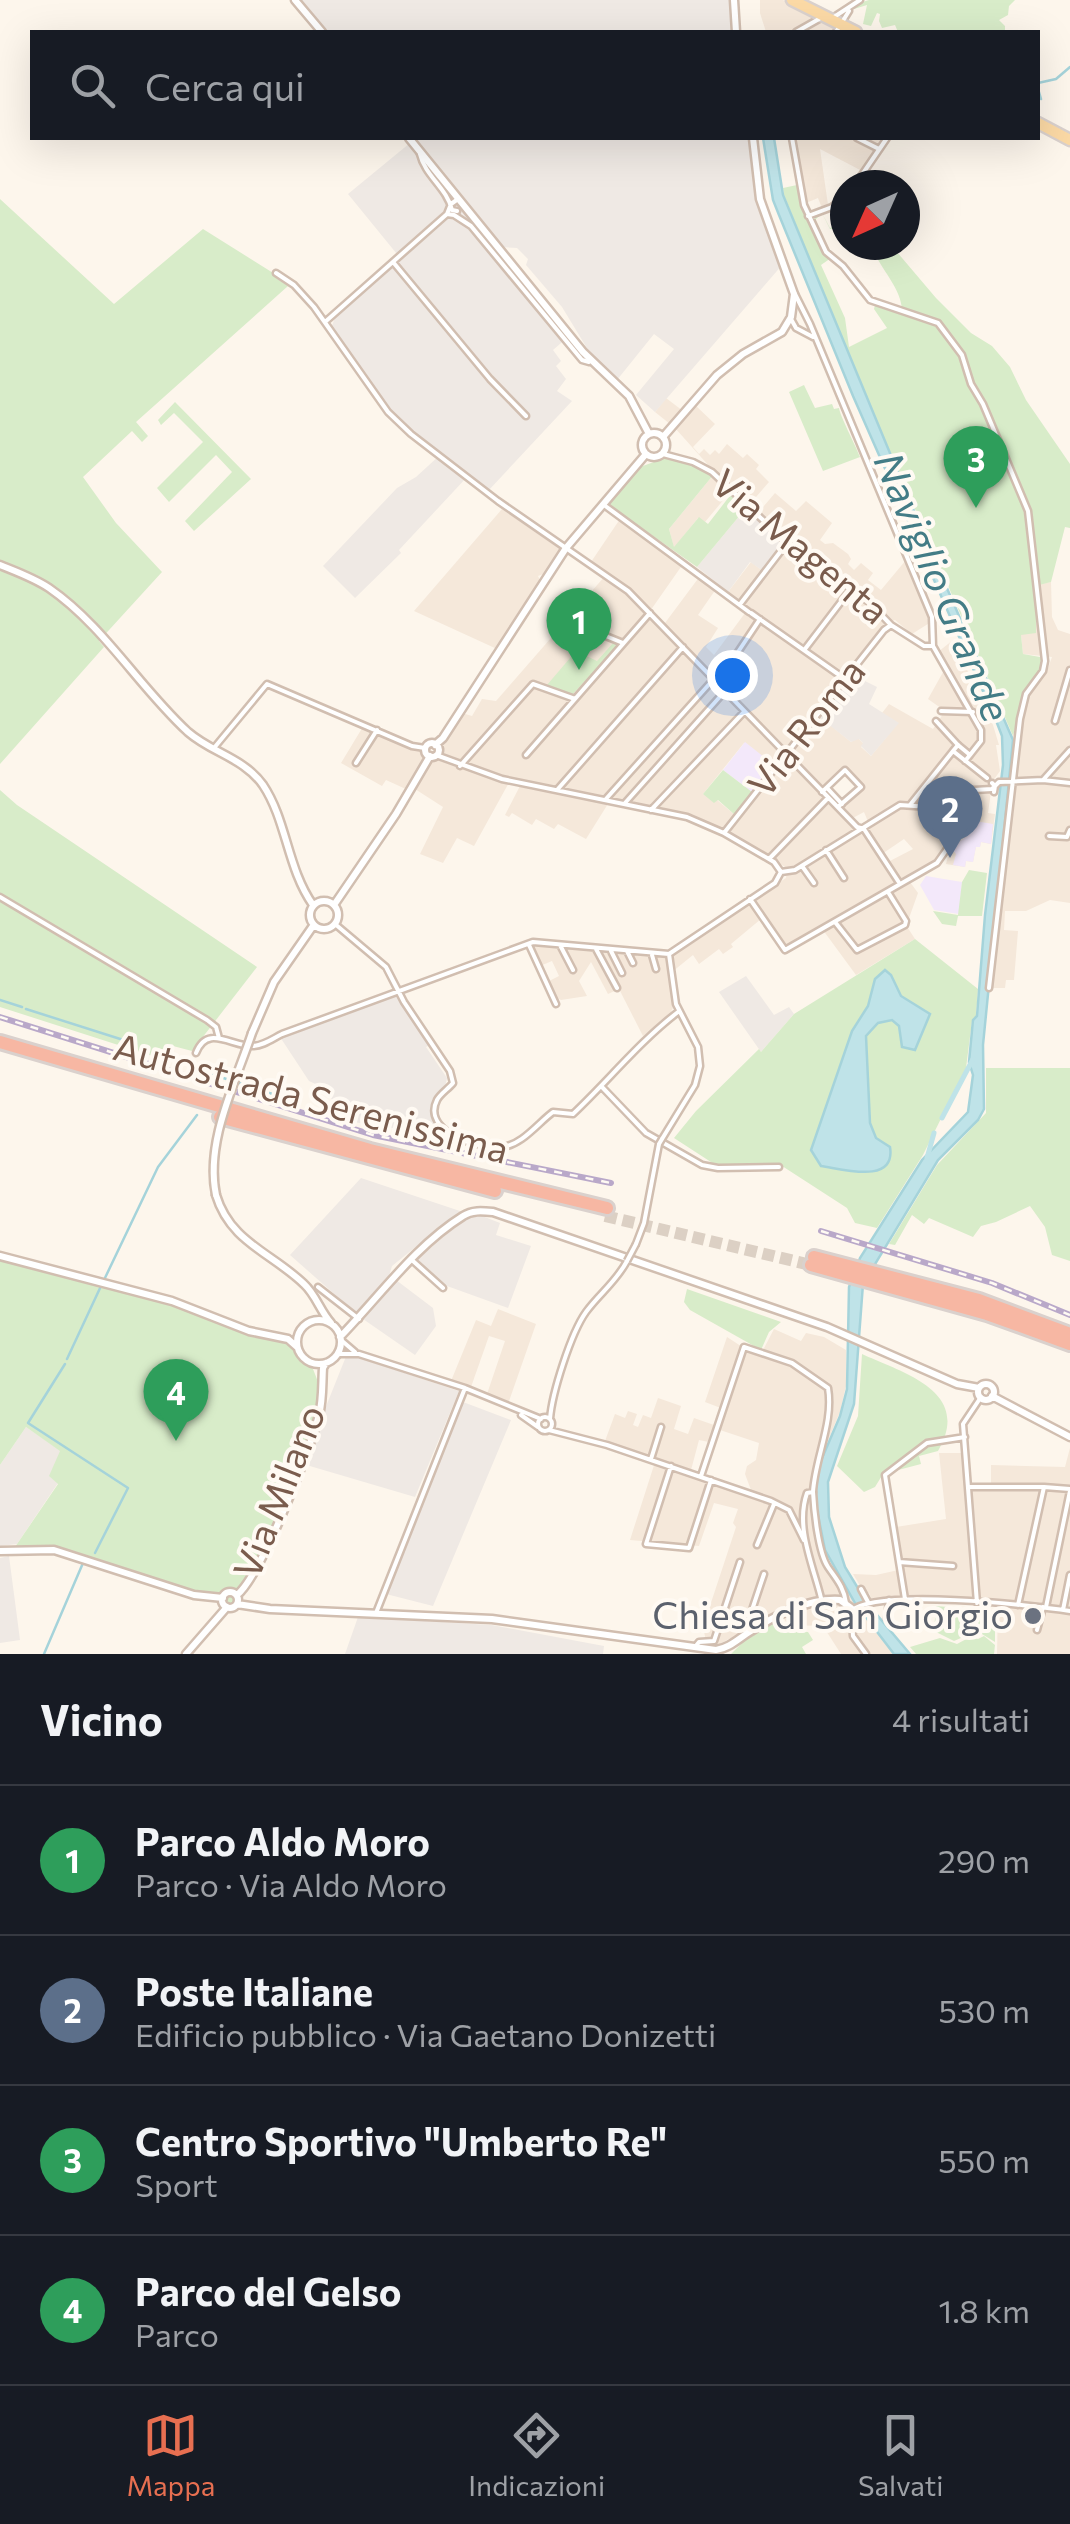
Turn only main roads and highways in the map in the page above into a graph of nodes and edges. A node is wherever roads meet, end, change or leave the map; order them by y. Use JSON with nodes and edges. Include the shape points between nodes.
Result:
{"nodes":[{"id":1,"x":792,"y":0,"type":"edge"},
{"id":2,"x":842,"y":25,"type":"edge"},
{"id":3,"x":1040,"y":125,"type":"edge"},
{"id":4,"x":1070,"y":140,"type":"edge"},
{"id":5,"x":0,"y":1046,"type":"edge"},
{"id":6,"x":606,"y":1212,"type":"tunnel mouth"},
{"id":7,"x":812,"y":1261,"type":"tunnel mouth"},
{"id":8,"x":886,"y":1279,"type":"junction"},
{"id":9,"x":1070,"y":1334,"type":"edge"},
{"id":10,"x":1070,"y":1344,"type":"edge"}],
"edges":[{"from":1,"to":2,"type":"main road"},
{"from":3,"to":4,"type":"main road"},
{"from":5,"to":6,"type":"highway","name":"Autostrada Serenissima","via":[[270,1132]]},
{"from":7,"to":8,"type":"highway"},
{"from":8,"to":9,"type":"highway","via":[[979,1300]]},
{"from":8,"to":10,"type":"highway"}]}
